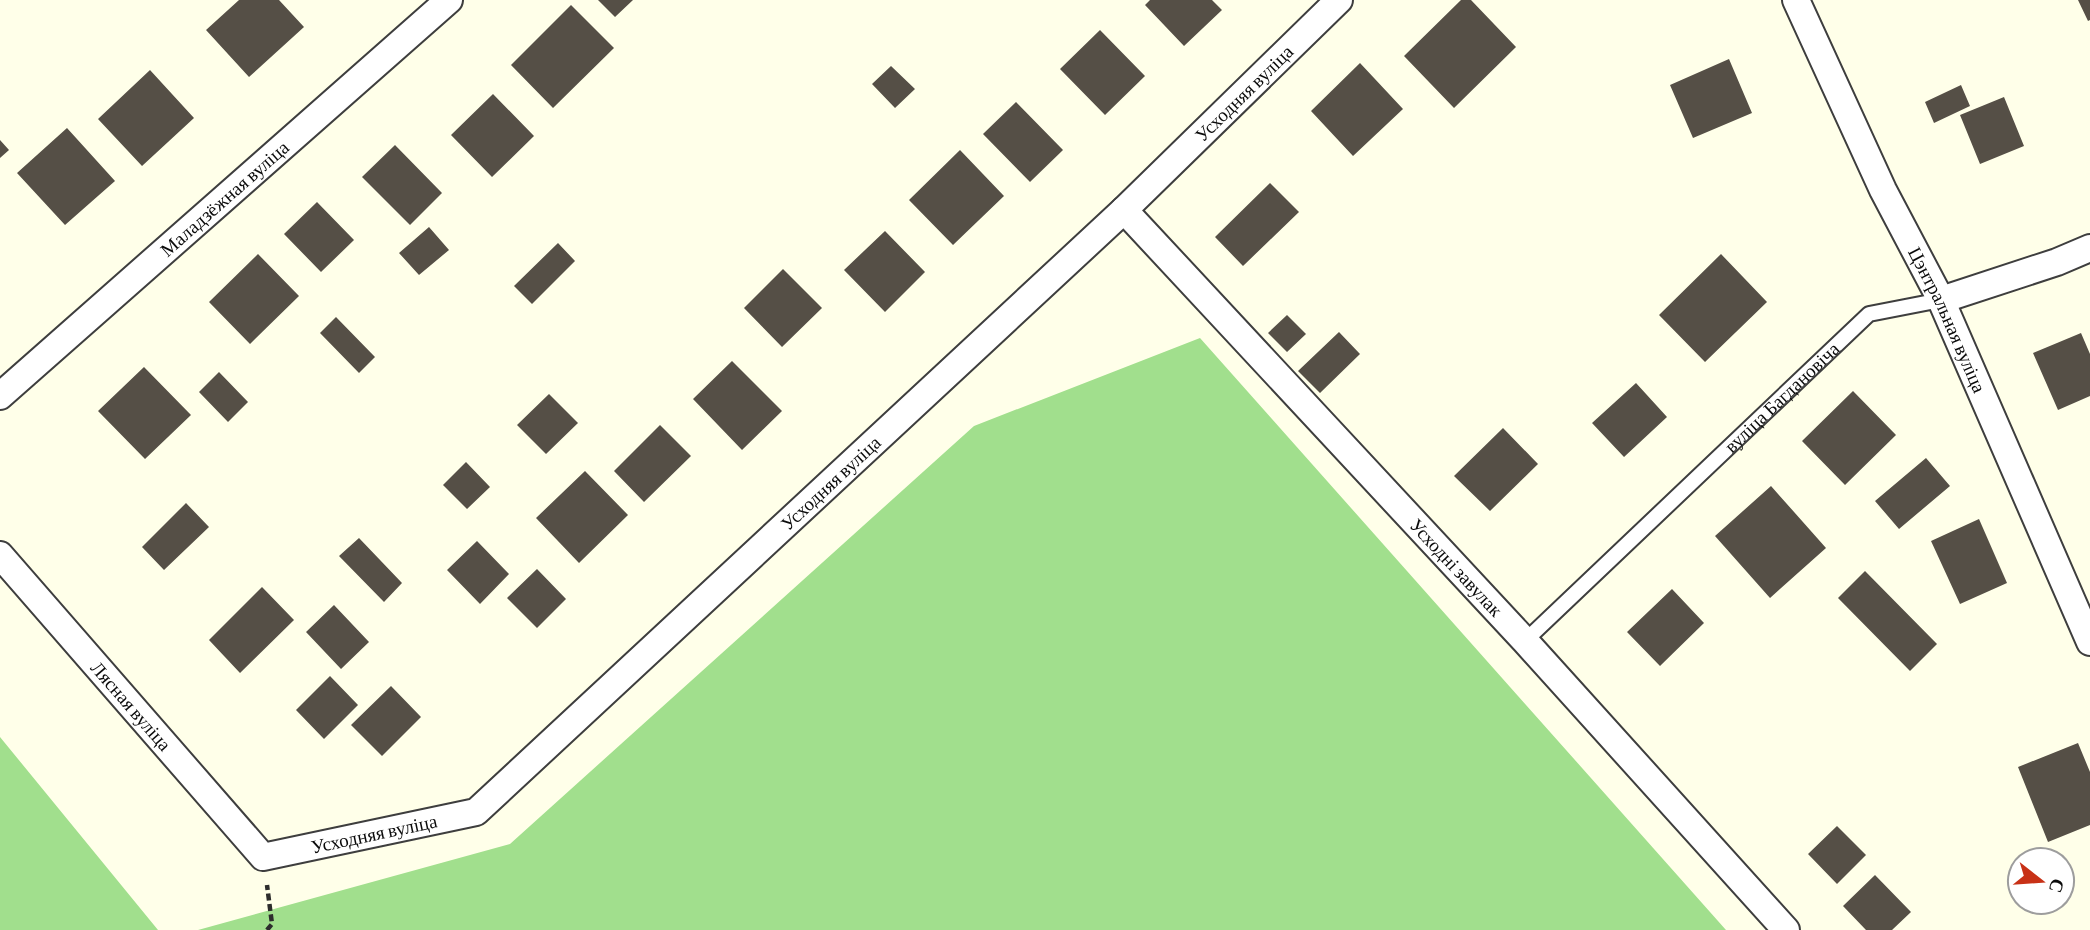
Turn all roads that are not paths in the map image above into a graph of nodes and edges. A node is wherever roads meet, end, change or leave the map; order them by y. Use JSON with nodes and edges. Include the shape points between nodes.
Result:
{"nodes":[{"id":1,"x":449,"y":0,"type":"edge"},
{"id":2,"x":1339,"y":0,"type":"edge"},
{"id":3,"x":1796,"y":0,"type":"edge"},
{"id":4,"x":1124,"y":210,"type":"junction"},
{"id":5,"x":2090,"y":248,"type":"edge"},
{"id":6,"x":1941,"y":300,"type":"junction"},
{"id":7,"x":0,"y":396,"type":"edge"},
{"id":8,"x":0,"y":555,"type":"edge"},
{"id":9,"x":1525,"y":641,"type":"junction"},
{"id":10,"x":2090,"y":642,"type":"edge"},
{"id":11,"x":263,"y":856,"type":"joint"},
{"id":12,"x":1786,"y":930,"type":"edge"}],
"edges":[{"from":1,"to":7,"type":"street","name":"Маладзёжная вуліца"},
{"from":2,"to":4,"type":"street","name":"Усходняя вуліца"},
{"from":3,"to":6,"type":"street","name":"Цэнтральная вуліца"},
{"from":4,"to":9,"type":"street","name":"Усходні завулак"},
{"from":4,"to":11,"type":"street","name":"Усходняя вуліца","via":[[476,812]]},
{"from":5,"to":6,"type":"street","name":"вуліца Багдановіча"},
{"from":6,"to":9,"type":"lane","name":"вуліца Багдановіча","via":[[1868,314]]},
{"from":6,"to":10,"type":"street","name":"Цэнтральная вуліца"},
{"from":8,"to":11,"type":"street","name":"Лясная вуліца"},
{"from":9,"to":12,"type":"street","name":"Усходні завулак"}]}
